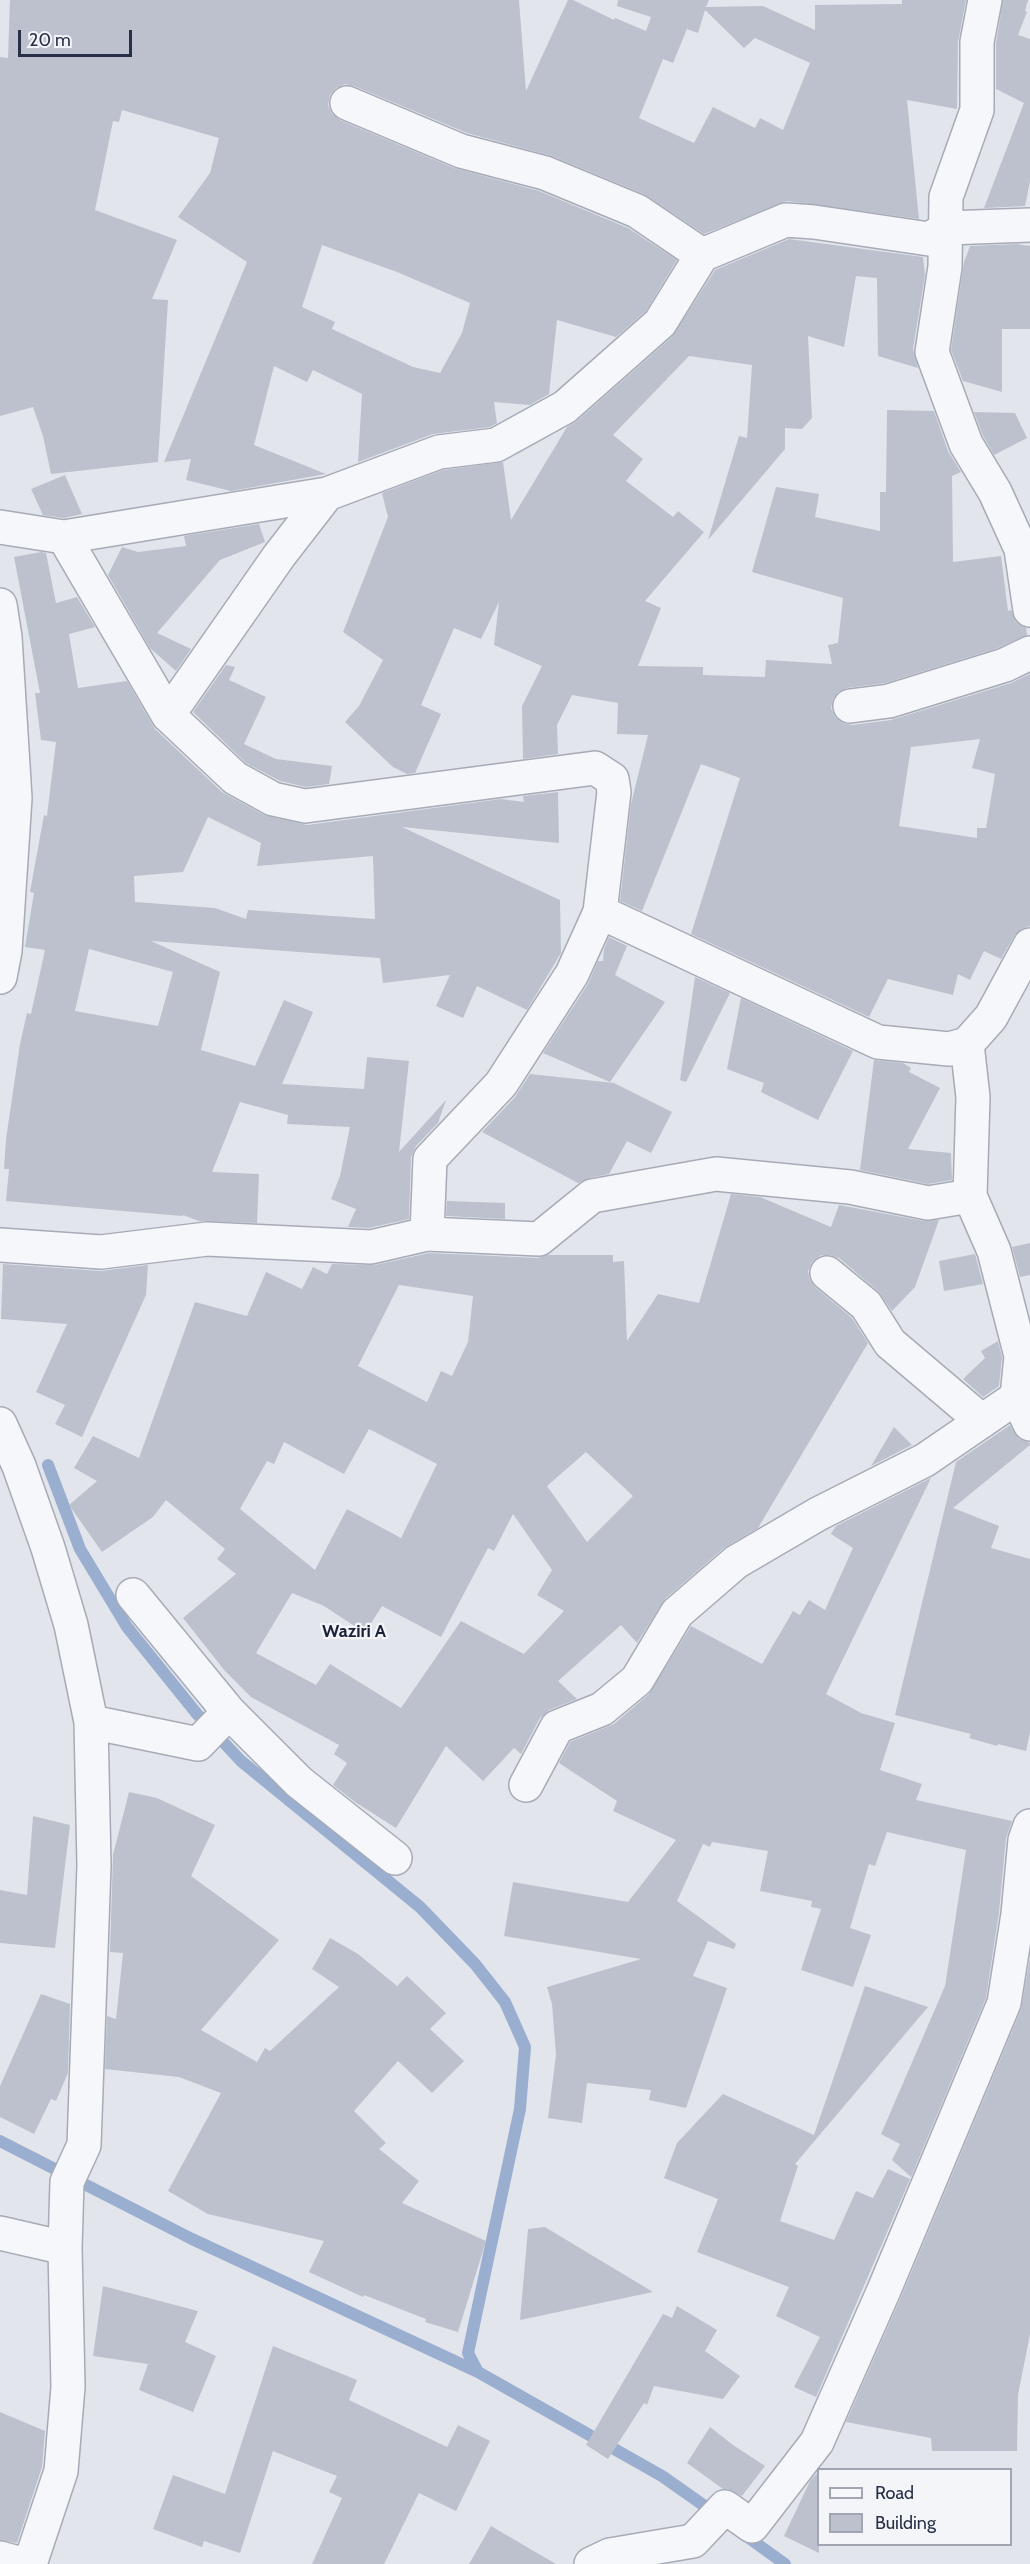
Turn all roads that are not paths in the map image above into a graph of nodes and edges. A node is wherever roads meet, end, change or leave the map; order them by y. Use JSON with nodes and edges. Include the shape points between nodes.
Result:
{"nodes":[{"id":1,"x":985,"y":0,"type":"edge"},
{"id":2,"x":347,"y":104,"type":"dead end"},
{"id":3,"x":1030,"y":225,"type":"edge"},
{"id":4,"x":947,"y":228,"type":"junction"},
{"id":5,"x":702,"y":255,"type":"junction"},
{"id":6,"x":327,"y":494,"type":"junction"},
{"id":7,"x":0,"y":527,"type":"edge"},
{"id":8,"x":64,"y":537,"type":"junction"},
{"id":9,"x":1026,"y":544,"type":"edge"},
{"id":10,"x":0,"y":604,"type":"edge"},
{"id":11,"x":1030,"y":610,"type":"edge"},
{"id":12,"x":1030,"y":653,"type":"edge"},
{"id":13,"x":850,"y":706,"type":"dead end"},
{"id":14,"x":168,"y":716,"type":"junction"},
{"id":15,"x":600,"y":912,"type":"junction"},
{"id":16,"x":1030,"y":945,"type":"edge"},
{"id":17,"x":0,"y":977,"type":"edge"},
{"id":18,"x":967,"y":1044,"type":"junction"},
{"id":19,"x":969,"y":1196,"type":"junction"},
{"id":20,"x":427,"y":1234,"type":"junction"},
{"id":21,"x":0,"y":1245,"type":"edge"},
{"id":22,"x":827,"y":1273,"type":"dead end"},
{"id":23,"x":1026,"y":1402,"type":"edge"},
{"id":24,"x":982,"y":1421,"type":"junction"},
{"id":25,"x":0,"y":1424,"type":"edge"},
{"id":26,"x":133,"y":1595,"type":"dead end"},
{"id":27,"x":229,"y":1712,"type":"junction"},
{"id":28,"x":91,"y":1722,"type":"junction"},
{"id":29,"x":526,"y":1785,"type":"dead end"},
{"id":30,"x":1030,"y":1826,"type":"edge"},
{"id":31,"x":394,"y":1858,"type":"dead end"},
{"id":32,"x":0,"y":2233,"type":"edge"},
{"id":33,"x":65,"y":2248,"type":"junction"},
{"id":34,"x":0,"y":2558,"type":"edge"},
{"id":35,"x":22,"y":2564,"type":"edge"},
{"id":36,"x":30,"y":2564,"type":"edge"},
{"id":37,"x":591,"y":2564,"type":"edge"}],
"edges":[{"from":1,"to":4,"type":"street","via":[[977,42],[976,110],[946,197]]},
{"from":2,"to":5,"type":"street","via":[[460,151],[545,173],[637,211]]},
{"from":3,"to":4,"type":"street"},
{"from":4,"to":5,"type":"street","via":[[929,239],[786,220]]},
{"from":4,"to":9,"type":"street","via":[[932,352],[966,444]]},
{"from":5,"to":6,"type":"street","via":[[660,323],[565,407],[496,445],[440,452]]},
{"from":6,"to":8,"type":"street"},
{"from":6,"to":14,"type":"street"},
{"from":7,"to":8,"type":"street"},
{"from":8,"to":14,"type":"street"},
{"from":9,"to":11,"type":"street"},
{"from":10,"to":17,"type":"street","via":[[15,798]]},
{"from":12,"to":13,"type":"street","via":[[1005,665],[890,701]]},
{"from":14,"to":15,"type":"street","via":[[235,778],[273,799],[305,806],[595,768],[612,779],[614,792]]},
{"from":15,"to":18,"type":"street","via":[[878,1042],[949,1050]]},
{"from":15,"to":20,"type":"street","via":[[572,975],[501,1084],[430,1159]]},
{"from":16,"to":18,"type":"street","via":[[991,1017]]},
{"from":18,"to":19,"type":"street","via":[[973,1097]]},
{"from":19,"to":20,"type":"street","via":[[928,1203],[850,1187],[716,1174],[592,1196],[539,1239]]},
{"from":19,"to":23,"type":"street","via":[[994,1251],[1022,1356]]},
{"from":20,"to":21,"type":"street","via":[[371,1247],[207,1239],[101,1252]]},
{"from":22,"to":24,"type":"street","via":[[866,1305],[890,1343]]},
{"from":23,"to":24,"type":"street"},
{"from":24,"to":29,"type":"street","via":[[925,1460],[818,1514],[736,1562],[677,1613],[637,1680],[602,1709],[557,1727]]},
{"from":25,"to":28,"type":"street","via":[[48,1548]]},
{"from":26,"to":27,"type":"street"},
{"from":27,"to":28,"type":"street","via":[[198,1744]]},
{"from":27,"to":31,"type":"street","via":[[300,1782]]},
{"from":28,"to":33,"type":"street","via":[[94,1866],[84,2145],[67,2182]]},
{"from":30,"to":37,"type":"street","via":[[1004,2003],[817,2442],[752,2526],[725,2506],[693,2541],[610,2555]]},
{"from":32,"to":33,"type":"street"},
{"from":33,"to":36,"type":"street","via":[[68,2387],[61,2471]]},
{"from":34,"to":35,"type":"street"}]}
